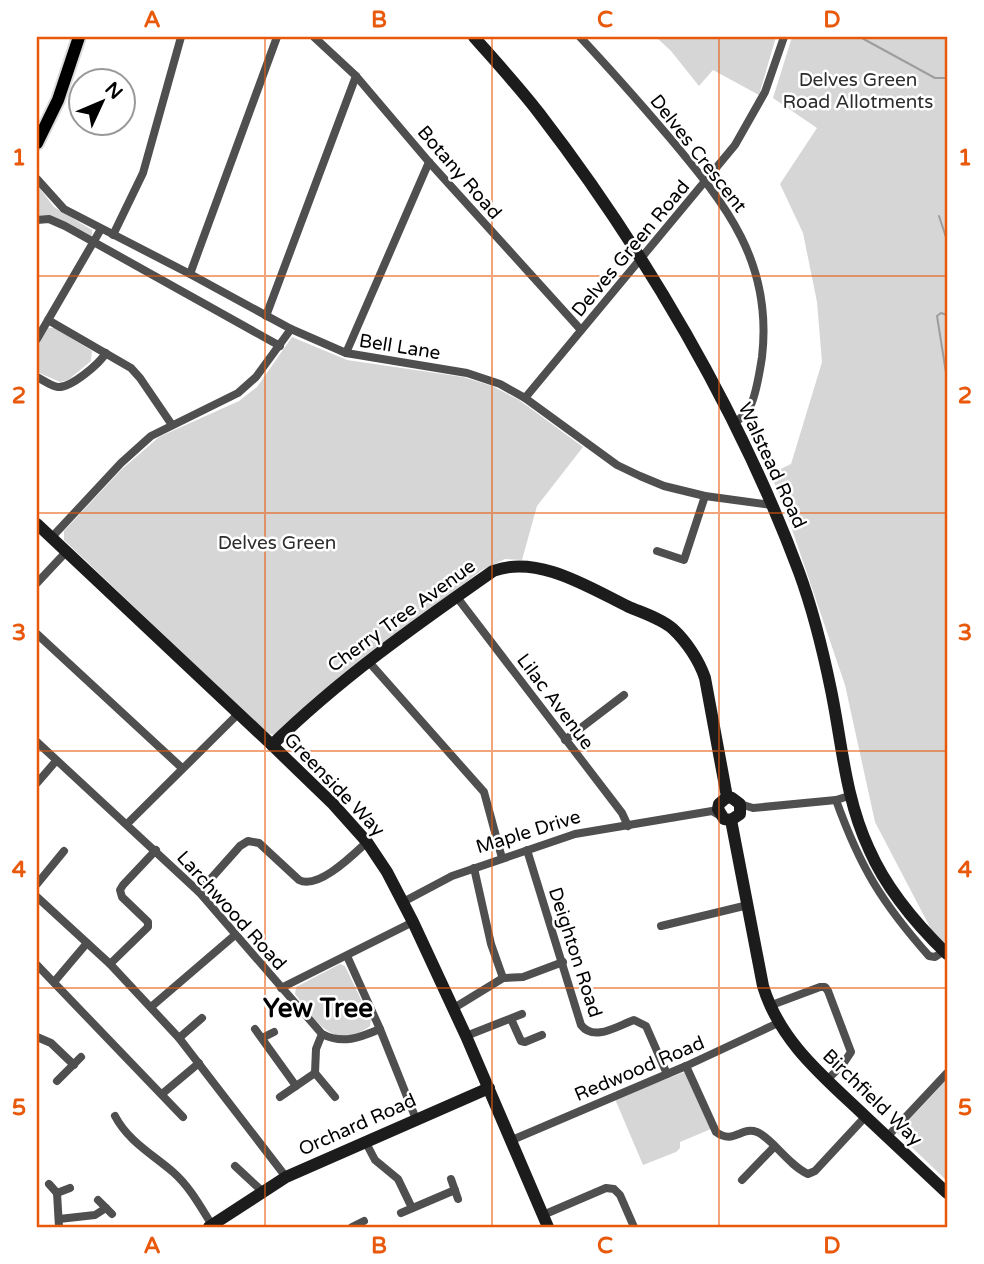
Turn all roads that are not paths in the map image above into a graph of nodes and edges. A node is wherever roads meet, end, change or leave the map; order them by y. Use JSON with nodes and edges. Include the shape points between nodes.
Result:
{"nodes":[{"id":1,"x":79,"y":37,"type":"edge"},
{"id":2,"x":181,"y":37,"type":"edge"},
{"id":3,"x":277,"y":37,"type":"edge"},
{"id":4,"x":314,"y":37,"type":"edge"},
{"id":5,"x":474,"y":37,"type":"edge"},
{"id":6,"x":580,"y":37,"type":"edge"},
{"id":7,"x":784,"y":37,"type":"edge"},
{"id":8,"x":356,"y":76,"type":"junction"},
{"id":9,"x":37,"y":144,"type":"edge"},
{"id":10,"x":429,"y":162,"type":"junction"},
{"id":11,"x":37,"y":179,"type":"edge"},
{"id":12,"x":706,"y":182,"type":"junction"},
{"id":13,"x":37,"y":220,"type":"edge"},
{"id":14,"x":101,"y":229,"type":"junction"},
{"id":15,"x":113,"y":234,"type":"junction"},
{"id":16,"x":93,"y":243,"type":"junction"},
{"id":17,"x":641,"y":259,"type":"junction"},
{"id":18,"x":190,"y":274,"type":"junction"},
{"id":19,"x":266,"y":316,"type":"junction"},
{"id":20,"x":48,"y":320,"type":"junction"},
{"id":21,"x":290,"y":329,"type":"junction"},
{"id":22,"x":581,"y":330,"type":"junction"},
{"id":23,"x":37,"y":339,"type":"edge"},
{"id":24,"x":280,"y":345,"type":"junction"},
{"id":25,"x":106,"y":353,"type":"junction"},
{"id":26,"x":346,"y":354,"type":"junction"},
{"id":27,"x":37,"y":377,"type":"edge"},
{"id":28,"x":526,"y":398,"type":"junction"},
{"id":29,"x":734,"y":424,"type":"junction"},
{"id":30,"x":172,"y":425,"type":"junction"},
{"id":31,"x":705,"y":496,"type":"junction"},
{"id":32,"x":772,"y":505,"type":"junction"},
{"id":33,"x":37,"y":524,"type":"edge"},
{"id":34,"x":52,"y":537,"type":"junction"},
{"id":35,"x":657,"y":551,"type":"dead end"},
{"id":36,"x":66,"y":552,"type":"junction"},
{"id":37,"x":37,"y":583,"type":"edge"},
{"id":38,"x":456,"y":596,"type":"junction"},
{"id":39,"x":37,"y":634,"type":"edge"},
{"id":40,"x":368,"y":661,"type":"junction"},
{"id":41,"x":624,"y":695,"type":"dead end"},
{"id":42,"x":237,"y":714,"type":"junction"},
{"id":43,"x":565,"y":740,"type":"junction"},
{"id":44,"x":37,"y":742,"type":"edge"},
{"id":45,"x":272,"y":746,"type":"junction"},
{"id":46,"x":56,"y":761,"type":"junction"},
{"id":47,"x":182,"y":768,"type":"junction"},
{"id":48,"x":37,"y":783,"type":"edge"},
{"id":49,"x":849,"y":796,"type":"junction"},
{"id":50,"x":836,"y":800,"type":"junction"},
{"id":51,"x":730,"y":809,"type":"junction"},
{"id":52,"x":127,"y":824,"type":"junction"},
{"id":53,"x":628,"y":826,"type":"junction"},
{"id":54,"x":367,"y":842,"type":"junction"},
{"id":55,"x":156,"y":850,"type":"junction"},
{"id":56,"x":527,"y":850,"type":"junction"},
{"id":57,"x":64,"y":851,"type":"dead end"},
{"id":58,"x":502,"y":858,"type":"junction"},
{"id":59,"x":474,"y":868,"type":"junction"},
{"id":60,"x":37,"y":884,"type":"edge"},
{"id":61,"x":199,"y":892,"type":"junction"},
{"id":62,"x":37,"y":897,"type":"edge"},
{"id":63,"x":403,"y":902,"type":"junction"},
{"id":64,"x":748,"y":905,"type":"junction"},
{"id":65,"x":413,"y":922,"type":"junction"},
{"id":66,"x":661,"y":926,"type":"dead end"},
{"id":67,"x":235,"y":935,"type":"junction"},
{"id":68,"x":87,"y":943,"type":"junction"},
{"id":69,"x":946,"y":953,"type":"edge"},
{"id":70,"x":347,"y":956,"type":"junction"},
{"id":71,"x":563,"y":962,"type":"junction"},
{"id":72,"x":110,"y":964,"type":"junction"},
{"id":73,"x":37,"y":965,"type":"edge"},
{"id":74,"x":503,"y":978,"type":"junction"},
{"id":75,"x":54,"y":982,"type":"junction"},
{"id":76,"x":281,"y":988,"type":"junction"},
{"id":77,"x":769,"y":1006,"type":"junction"},
{"id":78,"x":151,"y":1007,"type":"junction"},
{"id":79,"x":454,"y":1008,"type":"junction"},
{"id":80,"x":522,"y":1014,"type":"dead end"},
{"id":81,"x":202,"y":1018,"type":"dead end"},
{"id":82,"x":511,"y":1019,"type":"junction"},
{"id":83,"x":778,"y":1023,"type":"junction"},
{"id":84,"x":255,"y":1029,"type":"dead end"},
{"id":85,"x":380,"y":1029,"type":"junction"},
{"id":86,"x":274,"y":1032,"type":"dead end"},
{"id":87,"x":322,"y":1034,"type":"junction"},
{"id":88,"x":542,"y":1035,"type":"dead end"},
{"id":89,"x":37,"y":1037,"type":"edge"},
{"id":90,"x":466,"y":1037,"type":"junction"},
{"id":91,"x":179,"y":1038,"type":"junction"},
{"id":92,"x":262,"y":1038,"type":"junction"},
{"id":93,"x":81,"y":1056,"type":"dead end"},
{"id":94,"x":199,"y":1063,"type":"junction"},
{"id":95,"x":74,"y":1065,"type":"junction"},
{"id":96,"x":686,"y":1066,"type":"junction"},
{"id":97,"x":315,"y":1073,"type":"junction"},
{"id":98,"x":947,"y":1073,"type":"edge"},
{"id":99,"x":667,"y":1074,"type":"junction"},
{"id":100,"x":827,"y":1080,"type":"junction"},
{"id":101,"x":57,"y":1081,"type":"dead end"},
{"id":102,"x":296,"y":1086,"type":"junction"},
{"id":103,"x":489,"y":1088,"type":"junction"},
{"id":104,"x":162,"y":1094,"type":"junction"},
{"id":105,"x":280,"y":1097,"type":"dead end"},
{"id":106,"x":335,"y":1097,"type":"dead end"},
{"id":107,"x":183,"y":1116,"type":"dead end"},
{"id":108,"x":866,"y":1116,"type":"junction"},
{"id":109,"x":416,"y":1119,"type":"junction"},
{"id":110,"x":111,"y":1131,"type":"dead end"},
{"id":111,"x":887,"y":1137,"type":"junction"},
{"id":112,"x":512,"y":1140,"type":"junction"},
{"id":113,"x":365,"y":1142,"type":"junction"},
{"id":114,"x":774,"y":1147,"type":"junction"},
{"id":115,"x":235,"y":1166,"type":"dead end"},
{"id":116,"x":743,"y":1166,"type":"dead end"},
{"id":117,"x":751,"y":1171,"type":"junction"},
{"id":118,"x":286,"y":1177,"type":"junction"},
{"id":119,"x":451,"y":1179,"type":"dead end"},
{"id":120,"x":742,"y":1180,"type":"dead end"},
{"id":121,"x":49,"y":1184,"type":"dead end"},
{"id":122,"x":70,"y":1188,"type":"dead end"},
{"id":123,"x":454,"y":1190,"type":"junction"},
{"id":124,"x":262,"y":1191,"type":"junction"},
{"id":125,"x":57,"y":1194,"type":"junction"},
{"id":126,"x":947,"y":1194,"type":"edge"},
{"id":127,"x":458,"y":1199,"type":"dead end"},
{"id":128,"x":98,"y":1200,"type":"dead end"},
{"id":129,"x":412,"y":1208,"type":"junction"},
{"id":130,"x":401,"y":1213,"type":"dead end"},
{"id":131,"x":59,"y":1223,"type":"edge"},
{"id":132,"x":547,"y":1224,"type":"edge"},
{"id":133,"x":210,"y":1226,"type":"edge"},
{"id":134,"x":634,"y":1227,"type":"edge"}],
"edges":[{"from":1,"to":9,"type":"main road"},
{"from":2,"to":15,"type":"street","via":[[144,173]]},
{"from":3,"to":18,"type":"street"},
{"from":4,"to":8,"type":"street","name":"Botany Road"},
{"from":5,"to":17,"type":"street","name":"Walstead Road","via":[[538,111]]},
{"from":6,"to":12,"type":"street","name":"Delves Crescent"},
{"from":7,"to":12,"type":"street","name":"Delves Green Road","via":[[755,113]]},
{"from":8,"to":10,"type":"street","name":"Botany Road"},
{"from":8,"to":19,"type":"street"},
{"from":10,"to":22,"type":"street","name":"Botany Road"},
{"from":10,"to":26,"type":"street"},
{"from":11,"to":14,"type":"street","name":"Bell Lane","via":[[64,209]]},
{"from":12,"to":17,"type":"street","name":"Delves Green Road"},
{"from":12,"to":29,"type":"street","name":"Delves Crescent","via":[[740,232],[760,290],[760,370],[749,408]]},
{"from":13,"to":16,"type":"street","via":[[49,219]]},
{"from":14,"to":15,"type":"street","name":"Bell Lane"},
{"from":14,"to":16,"type":"street"},
{"from":15,"to":18,"type":"street","name":"Bell Lane"},
{"from":16,"to":20,"type":"street"},
{"from":16,"to":24,"type":"street"},
{"from":17,"to":22,"type":"street","name":"Delves Green Road"},
{"from":17,"to":29,"type":"street","name":"Walstead Road"},
{"from":18,"to":19,"type":"street","name":"Bell Lane"},
{"from":19,"to":21,"type":"street","name":"Bell Lane"},
{"from":20,"to":23,"type":"street"},
{"from":20,"to":25,"type":"street"},
{"from":21,"to":24,"type":"street"},
{"from":21,"to":26,"type":"street","name":"Bell Lane"},
{"from":22,"to":28,"type":"street","name":"Delves Green Road"},
{"from":24,"to":30,"type":"street","via":[[238,393]]},
{"from":25,"to":27,"type":"street","via":[[69,385],[55,387]]},
{"from":25,"to":30,"type":"street","via":[[140,377]]},
{"from":26,"to":28,"type":"street","name":"Bell Lane","via":[[467,373]]},
{"from":28,"to":31,"type":"street","name":"Bell Lane","via":[[617,465]]},
{"from":29,"to":32,"type":"street","name":"Walstead Road"},
{"from":30,"to":34,"type":"street","via":[[151,436],[121,463]]},
{"from":31,"to":32,"type":"street","name":"Bell Lane"},
{"from":31,"to":35,"type":"street","via":[[684,560]]},
{"from":32,"to":49,"type":"street","name":"Walstead Road","via":[[817,634]]},
{"from":33,"to":34,"type":"street","name":"Greenside Way"},
{"from":34,"to":36,"type":"street","name":"Greenside Way"},
{"from":36,"to":37,"type":"street"},
{"from":36,"to":42,"type":"street","name":"Greenside Way"},
{"from":38,"to":40,"type":"street","name":"Cherry Tree Avenue"},
{"from":38,"to":43,"type":"street","name":"Lilac Avenue"},
{"from":38,"to":51,"type":"street","name":"Cherry Tree Avenue","via":[[493,571],[516,566],[557,575],[671,627],[705,678]]},
{"from":39,"to":47,"type":"street"},
{"from":40,"to":45,"type":"street","name":"Cherry Tree Avenue"},
{"from":40,"to":58,"type":"street","via":[[484,792]]},
{"from":41,"to":43,"type":"street"},
{"from":42,"to":45,"type":"street","name":"Greenside Way"},
{"from":42,"to":47,"type":"street"},
{"from":43,"to":53,"type":"street","name":"Lilac Avenue"},
{"from":44,"to":46,"type":"street","name":"Larchwood Road"},
{"from":45,"to":54,"type":"street","name":"Greenside Way"},
{"from":46,"to":48,"type":"street"},
{"from":46,"to":52,"type":"street","name":"Larchwood Road"},
{"from":47,"to":52,"type":"street"},
{"from":49,"to":50,"type":"street","name":"Maple Drive"},
{"from":49,"to":69,"type":"street","name":"Walstead Road","via":[[880,870]]},
{"from":50,"to":51,"type":"street","name":"Maple Drive"},
{"from":50,"to":69,"type":"street","name":"Walstead Road","via":[[859,858],[883,900],[929,956]]},
{"from":51,"to":53,"type":"street","name":"Maple Drive"},
{"from":51,"to":64,"type":"street","name":"Cherry Tree Avenue"},
{"from":52,"to":55,"type":"street","name":"Larchwood Road"},
{"from":53,"to":56,"type":"street","name":"Maple Drive","via":[[575,834]]},
{"from":54,"to":61,"type":"street","via":[[317,881],[306,883],[259,842],[248,841]]},
{"from":54,"to":63,"type":"street","name":"Greenside Way"},
{"from":55,"to":61,"type":"street","name":"Larchwood Road"},
{"from":55,"to":72,"type":"street","via":[[120,890],[149,927]]},
{"from":56,"to":58,"type":"street","name":"Maple Drive"},
{"from":56,"to":71,"type":"street","name":"Deighton Road"},
{"from":57,"to":60,"type":"street"},
{"from":58,"to":59,"type":"street","name":"Maple Drive"},
{"from":59,"to":63,"type":"street","name":"Maple Drive"},
{"from":59,"to":74,"type":"street"},
{"from":61,"to":67,"type":"street","name":"Larchwood Road"},
{"from":62,"to":68,"type":"street","name":"Orchard Road"},
{"from":63,"to":65,"type":"street","name":"Greenside Way"},
{"from":64,"to":66,"type":"street"},
{"from":64,"to":77,"type":"street","name":"Cherry Tree Avenue"},
{"from":65,"to":70,"type":"street"},
{"from":65,"to":79,"type":"street","name":"Greenside Way"},
{"from":67,"to":76,"type":"street","name":"Larchwood Road"},
{"from":67,"to":78,"type":"street"},
{"from":68,"to":72,"type":"street","name":"Orchard Road"},
{"from":68,"to":75,"type":"street"},
{"from":70,"to":76,"type":"street"},
{"from":70,"to":85,"type":"street"},
{"from":71,"to":74,"type":"street","via":[[523,977]]},
{"from":71,"to":99,"type":"street","name":"Deighton Road","via":[[587,1032],[640,1022]]},
{"from":72,"to":78,"type":"street","name":"Orchard Road"},
{"from":73,"to":75,"type":"street"},
{"from":74,"to":79,"type":"street"},
{"from":75,"to":104,"type":"street"},
{"from":76,"to":87,"type":"street","name":"Larchwood Road"},
{"from":77,"to":83,"type":"street","name":"Cherry Tree Avenue"},
{"from":77,"to":100,"type":"street","via":[[825,987],[851,1052]]},
{"from":78,"to":91,"type":"street","name":"Orchard Road"},
{"from":79,"to":90,"type":"street","name":"Greenside Way"},
{"from":80,"to":82,"type":"street"},
{"from":81,"to":91,"type":"street"},
{"from":82,"to":88,"type":"street","via":[[519,1040]]},
{"from":82,"to":90,"type":"street"},
{"from":83,"to":96,"type":"street","name":"Redwood Road"},
{"from":83,"to":100,"type":"street","name":"Birchfield Way"},
{"from":84,"to":92,"type":"street"},
{"from":85,"to":87,"type":"street","via":[[350,1040]]},
{"from":85,"to":109,"type":"street"},
{"from":86,"to":92,"type":"street"},
{"from":87,"to":97,"type":"street"},
{"from":89,"to":95,"type":"street","via":[[51,1043]]},
{"from":90,"to":103,"type":"street","name":"Greenside Way"},
{"from":91,"to":94,"type":"street","name":"Orchard Road"},
{"from":92,"to":102,"type":"street"},
{"from":93,"to":95,"type":"street"},
{"from":94,"to":104,"type":"street"},
{"from":94,"to":118,"type":"street","name":"Orchard Road"},
{"from":95,"to":101,"type":"street"},
{"from":96,"to":99,"type":"street","name":"Redwood Road"},
{"from":96,"to":114,"type":"street","via":[[716,1132],[732,1138],[749,1130]]},
{"from":97,"to":102,"type":"street"},
{"from":97,"to":106,"type":"street"},
{"from":98,"to":111,"type":"street"},
{"from":99,"to":112,"type":"street","name":"Redwood Road"},
{"from":100,"to":108,"type":"street","name":"Birchfield Way"},
{"from":102,"to":105,"type":"street"},
{"from":103,"to":109,"type":"street","name":"Orchard Road"},
{"from":103,"to":112,"type":"street","name":"Greenside Way"},
{"from":104,"to":107,"type":"street"},
{"from":108,"to":111,"type":"street","name":"Birchfield Way"},
{"from":108,"to":114,"type":"street","via":[[816,1171],[808,1174]]},
{"from":109,"to":113,"type":"street","name":"Orchard Road"},
{"from":110,"to":133,"type":"street","via":[[117,1120],[135,1142],[174,1173]]},
{"from":111,"to":126,"type":"street","name":"Birchfield Way"},
{"from":112,"to":132,"type":"street","name":"Greenside Way"},
{"from":113,"to":118,"type":"street","name":"Orchard Road"},
{"from":113,"to":129,"type":"street","via":[[375,1160],[397,1179]]},
{"from":114,"to":117,"type":"street"},
{"from":115,"to":124,"type":"street"},
{"from":116,"to":117,"type":"street"},
{"from":117,"to":120,"type":"street"},
{"from":118,"to":124,"type":"street"},
{"from":119,"to":123,"type":"street"},
{"from":121,"to":125,"type":"street"},
{"from":122,"to":125,"type":"street"},
{"from":123,"to":127,"type":"street"},
{"from":123,"to":129,"type":"street"},
{"from":124,"to":133,"type":"street"},
{"from":125,"to":131,"type":"street"},
{"from":128,"to":131,"type":"street","via":[[109,1211]]},
{"from":129,"to":130,"type":"street"},
{"from":132,"to":134,"type":"street","via":[[606,1188],[620,1195]]}]}
